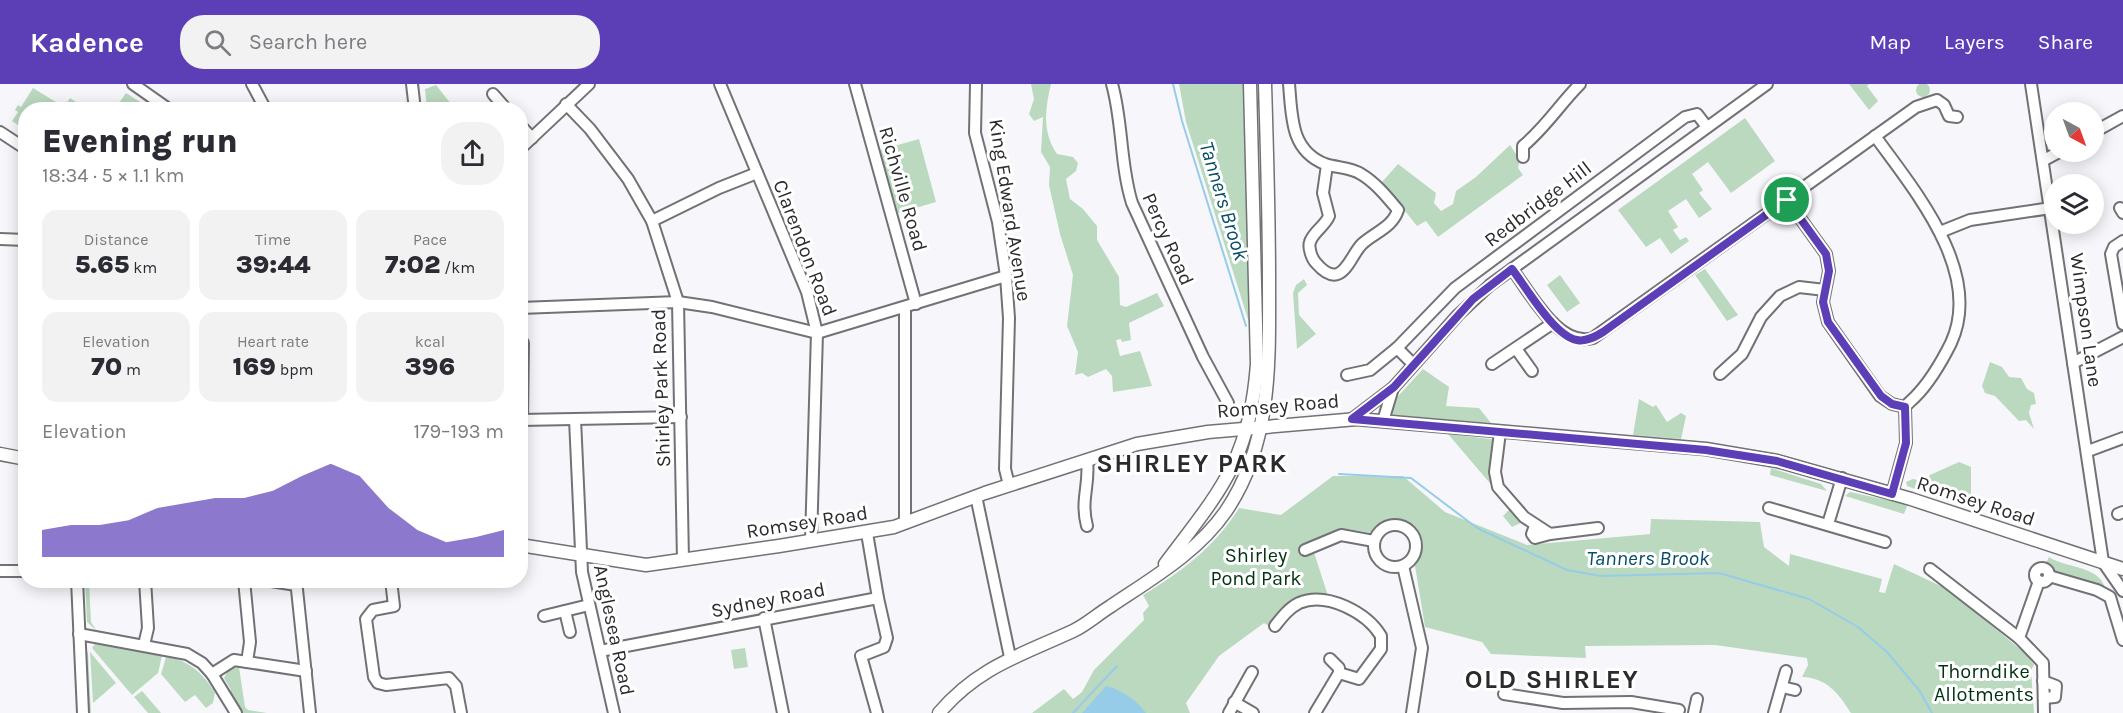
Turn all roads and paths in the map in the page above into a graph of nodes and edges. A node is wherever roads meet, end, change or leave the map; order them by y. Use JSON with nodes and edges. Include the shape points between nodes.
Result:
{"nodes":[{"id":1,"x":133,"y":84,"type":"edge"},
{"id":2,"x":252,"y":84,"type":"edge"},
{"id":3,"x":412,"y":84,"type":"edge"},
{"id":4,"x":589,"y":84,"type":"edge"},
{"id":5,"x":720,"y":84,"type":"edge"},
{"id":6,"x":855,"y":84,"type":"edge"},
{"id":7,"x":976,"y":84,"type":"edge"},
{"id":8,"x":1112,"y":84,"type":"edge"},
{"id":9,"x":1250,"y":84,"type":"edge"},
{"id":10,"x":1265,"y":84,"type":"edge"},
{"id":11,"x":1289,"y":84,"type":"edge"},
{"id":12,"x":1580,"y":84,"type":"edge"},
{"id":13,"x":2031,"y":84,"type":"edge"},
{"id":14,"x":1762,"y":85,"type":"edge"},
{"id":15,"x":493,"y":94,"type":"dead end"},
{"id":16,"x":159,"y":102,"type":"edge"},
{"id":17,"x":262,"y":102,"type":"edge"},
{"id":18,"x":415,"y":102,"type":"edge"},
{"id":19,"x":500,"y":102,"type":"edge"},
{"id":20,"x":566,"y":104,"type":"junction"},
{"id":21,"x":2123,"y":116,"type":"edge"},
{"id":22,"x":1957,"y":117,"type":"dead end"},
{"id":23,"x":2104,"y":126,"type":"edge"},
{"id":24,"x":1707,"y":128,"type":"junction"},
{"id":25,"x":0,"y":132,"type":"edge"},
{"id":26,"x":528,"y":134,"type":"edge"},
{"id":27,"x":1875,"y":136,"type":"junction"},
{"id":28,"x":532,"y":138,"type":"junction"},
{"id":29,"x":528,"y":142,"type":"edge"},
{"id":30,"x":18,"y":144,"type":"edge"},
{"id":31,"x":1523,"y":157,"type":"dead end"},
{"id":32,"x":2044,"y":160,"type":"edge"},
{"id":33,"x":1327,"y":165,"type":"junction"},
{"id":34,"x":757,"y":172,"type":"junction"},
{"id":35,"x":1787,"y":200,"type":"junction"},
{"id":36,"x":2044,"y":209,"type":"edge"},
{"id":37,"x":652,"y":222,"type":"junction"},
{"id":38,"x":1940,"y":232,"type":"junction"},
{"id":39,"x":2055,"y":234,"type":"edge"},
{"id":40,"x":0,"y":239,"type":"edge"},
{"id":41,"x":18,"y":240,"type":"edge"},
{"id":42,"x":2123,"y":241,"type":"edge"},
{"id":43,"x":1512,"y":269,"type":"junction"},
{"id":44,"x":1006,"y":276,"type":"junction"},
{"id":45,"x":1825,"y":290,"type":"junction"},
{"id":46,"x":678,"y":302,"type":"junction"},
{"id":47,"x":916,"y":304,"type":"junction"},
{"id":48,"x":528,"y":308,"type":"edge"},
{"id":49,"x":905,"y":308,"type":"junction"},
{"id":50,"x":1553,"y":322,"type":"junction"},
{"id":51,"x":2123,"y":324,"type":"edge"},
{"id":52,"x":817,"y":333,"type":"junction"},
{"id":53,"x":2123,"y":337,"type":"edge"},
{"id":54,"x":1397,"y":348,"type":"junction"},
{"id":55,"x":1517,"y":350,"type":"junction"},
{"id":56,"x":2073,"y":363,"type":"junction"},
{"id":57,"x":1413,"y":364,"type":"junction"},
{"id":58,"x":1492,"y":364,"type":"dead end"},
{"id":59,"x":1532,"y":371,"type":"dead end"},
{"id":60,"x":1720,"y":374,"type":"dead end"},
{"id":61,"x":1347,"y":375,"type":"dead end"},
{"id":62,"x":1394,"y":387,"type":"junction"},
{"id":63,"x":1229,"y":398,"type":"dead end"},
{"id":64,"x":1905,"y":407,"type":"junction"},
{"id":65,"x":681,"y":417,"type":"junction"},
{"id":66,"x":1352,"y":419,"type":"junction"},
{"id":67,"x":528,"y":420,"type":"edge"},
{"id":68,"x":575,"y":420,"type":"junction"},
{"id":69,"x":1383,"y":421,"type":"junction"},
{"id":70,"x":1262,"y":427,"type":"junction"},
{"id":71,"x":1247,"y":429,"type":"junction"},
{"id":72,"x":1500,"y":432,"type":"junction"},
{"id":73,"x":2123,"y":438,"type":"edge"},
{"id":74,"x":2088,"y":451,"type":"junction"},
{"id":75,"x":0,"y":454,"type":"edge"},
{"id":76,"x":18,"y":457,"type":"edge"},
{"id":77,"x":1087,"y":460,"type":"junction"},
{"id":78,"x":1842,"y":478,"type":"junction"},
{"id":79,"x":1009,"y":485,"type":"junction"},
{"id":80,"x":1892,"y":494,"type":"junction"},
{"id":81,"x":976,"y":496,"type":"junction"},
{"id":82,"x":1769,"y":508,"type":"dead end"},
{"id":83,"x":905,"y":523,"type":"junction"},
{"id":84,"x":1828,"y":524,"type":"junction"},
{"id":85,"x":1087,"y":526,"type":"dead end"},
{"id":86,"x":1598,"y":528,"type":"dead end"},
{"id":87,"x":867,"y":532,"type":"junction"},
{"id":88,"x":811,"y":541,"type":"junction"},
{"id":89,"x":1374,"y":541,"type":"junction"},
{"id":90,"x":1885,"y":542,"type":"dead end"},
{"id":91,"x":528,"y":546,"type":"edge"},
{"id":92,"x":1305,"y":550,"type":"dead end"},
{"id":93,"x":580,"y":555,"type":"junction"},
{"id":94,"x":683,"y":560,"type":"junction"},
{"id":95,"x":2103,"y":562,"type":"junction"},
{"id":96,"x":1403,"y":566,"type":"junction"},
{"id":97,"x":1930,"y":569,"type":"dead end"},
{"id":98,"x":2123,"y":569,"type":"edge"},
{"id":99,"x":0,"y":571,"type":"edge"},
{"id":100,"x":18,"y":571,"type":"edge"},
{"id":101,"x":1157,"y":574,"type":"junction"},
{"id":102,"x":77,"y":588,"type":"edge"},
{"id":103,"x":146,"y":588,"type":"edge"},
{"id":104,"x":245,"y":588,"type":"edge"},
{"id":105,"x":297,"y":588,"type":"edge"},
{"id":106,"x":392,"y":588,"type":"edge"},
{"id":107,"x":2123,"y":591,"type":"edge"},
{"id":108,"x":878,"y":597,"type":"junction"},
{"id":109,"x":590,"y":605,"type":"junction"},
{"id":110,"x":565,"y":611,"type":"junction"},
{"id":111,"x":544,"y":616,"type":"dead end"},
{"id":112,"x":764,"y":618,"type":"junction"},
{"id":113,"x":1275,"y":626,"type":"dead end"},
{"id":114,"x":570,"y":632,"type":"dead end"},
{"id":115,"x":80,"y":634,"type":"junction"},
{"id":116,"x":2019,"y":638,"type":"junction"},
{"id":117,"x":2123,"y":640,"type":"edge"},
{"id":118,"x":144,"y":645,"type":"junction"},
{"id":119,"x":600,"y":651,"type":"junction"},
{"id":120,"x":1010,"y":652,"type":"junction"},
{"id":121,"x":1330,"y":659,"type":"dead end"},
{"id":122,"x":247,"y":662,"type":"junction"},
{"id":123,"x":306,"y":671,"type":"junction"},
{"id":124,"x":1786,"y":671,"type":"dead end"},
{"id":125,"x":1252,"y":672,"type":"dead end"},
{"id":126,"x":1339,"y":673,"type":"junction"},
{"id":127,"x":212,"y":674,"type":"junction"},
{"id":128,"x":1782,"y":687,"type":"junction"},
{"id":129,"x":1795,"y":690,"type":"dead end"},
{"id":130,"x":1504,"y":694,"type":"dead end"},
{"id":131,"x":1697,"y":699,"type":"dead end"},
{"id":132,"x":1234,"y":702,"type":"junction"},
{"id":133,"x":1639,"y":708,"type":"edge"},
{"id":134,"x":1679,"y":710,"type":"dead end"},
{"id":135,"x":83,"y":713,"type":"edge"},
{"id":136,"x":236,"y":713,"type":"edge"},
{"id":137,"x":310,"y":713,"type":"edge"},
{"id":138,"x":461,"y":713,"type":"edge"},
{"id":139,"x":614,"y":713,"type":"edge"},
{"id":140,"x":783,"y":713,"type":"edge"},
{"id":141,"x":877,"y":713,"type":"edge"},
{"id":142,"x":939,"y":713,"type":"edge"},
{"id":143,"x":1229,"y":713,"type":"edge"},
{"id":144,"x":1253,"y":713,"type":"edge"},
{"id":145,"x":1315,"y":713,"type":"edge"},
{"id":146,"x":1412,"y":713,"type":"edge"},
{"id":147,"x":1694,"y":713,"type":"edge"},
{"id":148,"x":1774,"y":713,"type":"edge"},
{"id":149,"x":2044,"y":713,"type":"edge"}],
"edges":[{"from":1,"to":16,"type":"street"},
{"from":2,"to":17,"type":"street"},
{"from":3,"to":18,"type":"street"},
{"from":4,"to":20,"type":"street"},
{"from":5,"to":34,"type":"street","name":"Clarendon Road"},
{"from":6,"to":47,"type":"street","name":"Richville Road"},
{"from":7,"to":44,"type":"street","name":"King Edward Avenue","via":[[975,133],[998,222]]},
{"from":8,"to":63,"type":"street","name":"Percy Road","via":[[1132,204],[1203,357]]},
{"from":9,"to":71,"type":"main road","via":[[1257,364]]},
{"from":10,"to":70,"type":"main road","via":[[1269,353]]},
{"from":11,"to":33,"type":"street","via":[[1297,139],[1310,155]]},
{"from":12,"to":31,"type":"street","via":[[1540,132],[1523,146]]},
{"from":13,"to":32,"type":"street","name":"Wimpson Lane"},
{"from":14,"to":24,"type":"street","name":"Redbridge Hill"},
{"from":15,"to":19,"type":"street"},
{"from":20,"to":28,"type":"street"},
{"from":20,"to":37,"type":"street","name":"Shirley Park Road","via":[[628,179]]},
{"from":21,"to":23,"type":"street"},
{"from":22,"to":27,"type":"street","via":[[1949,116],[1940,101],[1933,101],[1916,107]]},
{"from":24,"to":43,"type":"street","name":"Redbridge Hill"},
{"from":24,"to":54,"type":"street","name":"Redbridge Hill","via":[[1697,114],[1685,117],[1455,288]]},
{"from":25,"to":30,"type":"street"},
{"from":26,"to":28,"type":"street"},
{"from":27,"to":35,"type":"street"},
{"from":27,"to":38,"type":"street"},
{"from":28,"to":29,"type":"street"},
{"from":33,"to":33,"type":"street","via":[[1361,174],[1398,210],[1388,226],[1364,243],[1348,267],[1336,274],[1319,266],[1309,247],[1329,216],[1323,193]]},
{"from":34,"to":37,"type":"street"},
{"from":34,"to":52,"type":"street","name":"Clarendon Road","via":[[807,292]]},
{"from":35,"to":45,"type":"street","via":[[1826,254],[1829,271]]},
{"from":35,"to":50,"type":"street","via":[[1598,336],[1582,341],[1571,339]]},
{"from":36,"to":38,"type":"street","via":[[1970,220]]},
{"from":37,"to":46,"type":"street","name":"Shirley Park Road"},
{"from":38,"to":64,"type":"street","via":[[1957,286],[1957,325],[1943,356]]},
{"from":39,"to":56,"type":"street","name":"Wimpson Lane"},
{"from":40,"to":41,"type":"street"},
{"from":42,"to":51,"type":"street","via":[[2111,254]]},
{"from":43,"to":50,"type":"street"},
{"from":43,"to":57,"type":"street","name":"Redbridge Hill","via":[[1473,299]]},
{"from":44,"to":47,"type":"street"},
{"from":44,"to":79,"type":"street","name":"King Edward Avenue","via":[[1009,318],[1005,469]]},
{"from":45,"to":60,"type":"street","via":[[1799,287],[1780,296],[1761,317],[1742,354]]},
{"from":45,"to":64,"type":"street","via":[[1823,308],[1831,328],[1881,396]]},
{"from":46,"to":48,"type":"street"},
{"from":46,"to":52,"type":"street"},
{"from":46,"to":65,"type":"street","name":"Shirley Park Road"},
{"from":47,"to":49,"type":"street"},
{"from":49,"to":52,"type":"street"},
{"from":49,"to":83,"type":"street"},
{"from":50,"to":55,"type":"street"},
{"from":52,"to":88,"type":"street","name":"Clarendon Road"},
{"from":53,"to":56,"type":"street"},
{"from":54,"to":57,"type":"street"},
{"from":54,"to":61,"type":"street","name":"Redbridge Hill","via":[[1370,370]]},
{"from":55,"to":58,"type":"street"},
{"from":55,"to":59,"type":"street"},
{"from":56,"to":74,"type":"street","name":"Wimpson Lane"},
{"from":57,"to":62,"type":"street","name":"Redbridge Hill"},
{"from":62,"to":66,"type":"street","name":"Redbridge Hill"},
{"from":62,"to":69,"type":"street","name":"Redbridge Hill"},
{"from":64,"to":80,"type":"street","via":[[1906,443]]},
{"from":65,"to":68,"type":"street"},
{"from":65,"to":94,"type":"street","name":"Shirley Park Road"},
{"from":66,"to":69,"type":"main road","name":"Romsey Road"},
{"from":66,"to":70,"type":"main road","name":"Romsey Road"},
{"from":67,"to":68,"type":"street"},
{"from":68,"to":93,"type":"street","name":"Anglesea Road"},
{"from":69,"to":72,"type":"main road","name":"Romsey Road"},
{"from":70,"to":71,"type":"main road","name":"Romsey Road"},
{"from":70,"to":101,"type":"main road","via":[[1245,476],[1225,513],[1186,554]]},
{"from":71,"to":77,"type":"main road","name":"Romsey Road","via":[[1165,439]]},
{"from":71,"to":101,"type":"main road","via":[[1238,458],[1221,489]]},
{"from":72,"to":78,"type":"main road","name":"Romsey Road","via":[[1706,450],[1777,461]]},
{"from":72,"to":86,"type":"street","via":[[1495,472],[1498,488],[1535,526],[1550,534]]},
{"from":73,"to":74,"type":"street"},
{"from":74,"to":95,"type":"street","name":"Wimpson Lane"},
{"from":75,"to":76,"type":"main road"},
{"from":77,"to":79,"type":"main road","name":"Romsey Road"},
{"from":77,"to":85,"type":"street","via":[[1089,479],[1082,506]]},
{"from":78,"to":80,"type":"main road","name":"Romsey Road"},
{"from":78,"to":84,"type":"street"},
{"from":79,"to":81,"type":"main road","name":"Romsey Road"},
{"from":80,"to":95,"type":"main road","name":"Romsey Road"},
{"from":81,"to":83,"type":"main road","name":"Romsey Road"},
{"from":81,"to":120,"type":"street"},
{"from":82,"to":84,"type":"street"},
{"from":83,"to":87,"type":"main road","name":"Romsey Road"},
{"from":84,"to":90,"type":"street"},
{"from":87,"to":88,"type":"main road","name":"Romsey Road"},
{"from":87,"to":108,"type":"street"},
{"from":88,"to":94,"type":"main road","name":"Romsey Road"},
{"from":89,"to":92,"type":"street","via":[[1341,535]]},
{"from":89,"to":96,"type":"street","via":[[1380,561],[1391,567]]},
{"from":89,"to":96,"type":"street","via":[[1385,527],[1402,525],[1409,529],[1416,539],[1416,551]]},
{"from":91,"to":93,"type":"main road","name":"Romsey Road"},
{"from":93,"to":94,"type":"main road","name":"Romsey Road","via":[[633,564]]},
{"from":93,"to":109,"type":"street","name":"Anglesea Road"},
{"from":95,"to":98,"type":"main road","name":"Romsey Road"},
{"from":95,"to":107,"type":"street"},
{"from":96,"to":146,"type":"street","via":[[1421,641]]},
{"from":97,"to":116,"type":"street"},
{"from":99,"to":100,"type":"street"},
{"from":101,"to":120,"type":"main road","via":[[1075,630]]},
{"from":102,"to":115,"type":"street"},
{"from":103,"to":118,"type":"street","via":[[148,628]]},
{"from":104,"to":122,"type":"street","via":[[250,642]]},
{"from":105,"to":123,"type":"street"},
{"from":106,"to":138,"type":"street","via":[[394,606],[373,610],[366,620],[376,681],[386,685],[446,677],[456,686]]},
{"from":108,"to":112,"type":"street","name":"Sydney Road"},
{"from":108,"to":141,"type":"street","via":[[887,638],[884,647],[861,656]]},
{"from":109,"to":110,"type":"street"},
{"from":109,"to":119,"type":"street","name":"Anglesea Road"},
{"from":110,"to":111,"type":"street"},
{"from":110,"to":114,"type":"street"},
{"from":112,"to":119,"type":"street","name":"Sydney Road"},
{"from":112,"to":140,"type":"street"},
{"from":113,"to":126,"type":"street","via":[[1289,610],[1317,599],[1340,605],[1370,621],[1381,636],[1381,649],[1359,679]]},
{"from":115,"to":118,"type":"street"},
{"from":115,"to":135,"type":"street"},
{"from":116,"to":117,"type":"street","via":[[2044,578],[2106,594],[2112,601]]},
{"from":116,"to":149,"type":"street","via":[[2043,663],[2043,681],[2056,686],[2055,697],[2044,698]]},
{"from":118,"to":127,"type":"street","via":[[187,654]]},
{"from":119,"to":139,"type":"street","name":"Anglesea Road"},
{"from":120,"to":142,"type":"main road"},
{"from":121,"to":126,"type":"street"},
{"from":122,"to":123,"type":"street"},
{"from":122,"to":127,"type":"street","via":[[227,663]]},
{"from":123,"to":137,"type":"street"},
{"from":124,"to":128,"type":"street"},
{"from":125,"to":132,"type":"street"},
{"from":126,"to":145,"type":"street"},
{"from":127,"to":136,"type":"street"},
{"from":128,"to":129,"type":"street"},
{"from":128,"to":148,"type":"street"},
{"from":130,"to":133,"type":"street"},
{"from":131,"to":147,"type":"street"},
{"from":132,"to":143,"type":"street"},
{"from":132,"to":144,"type":"street"},
{"from":133,"to":134,"type":"street"}]}
